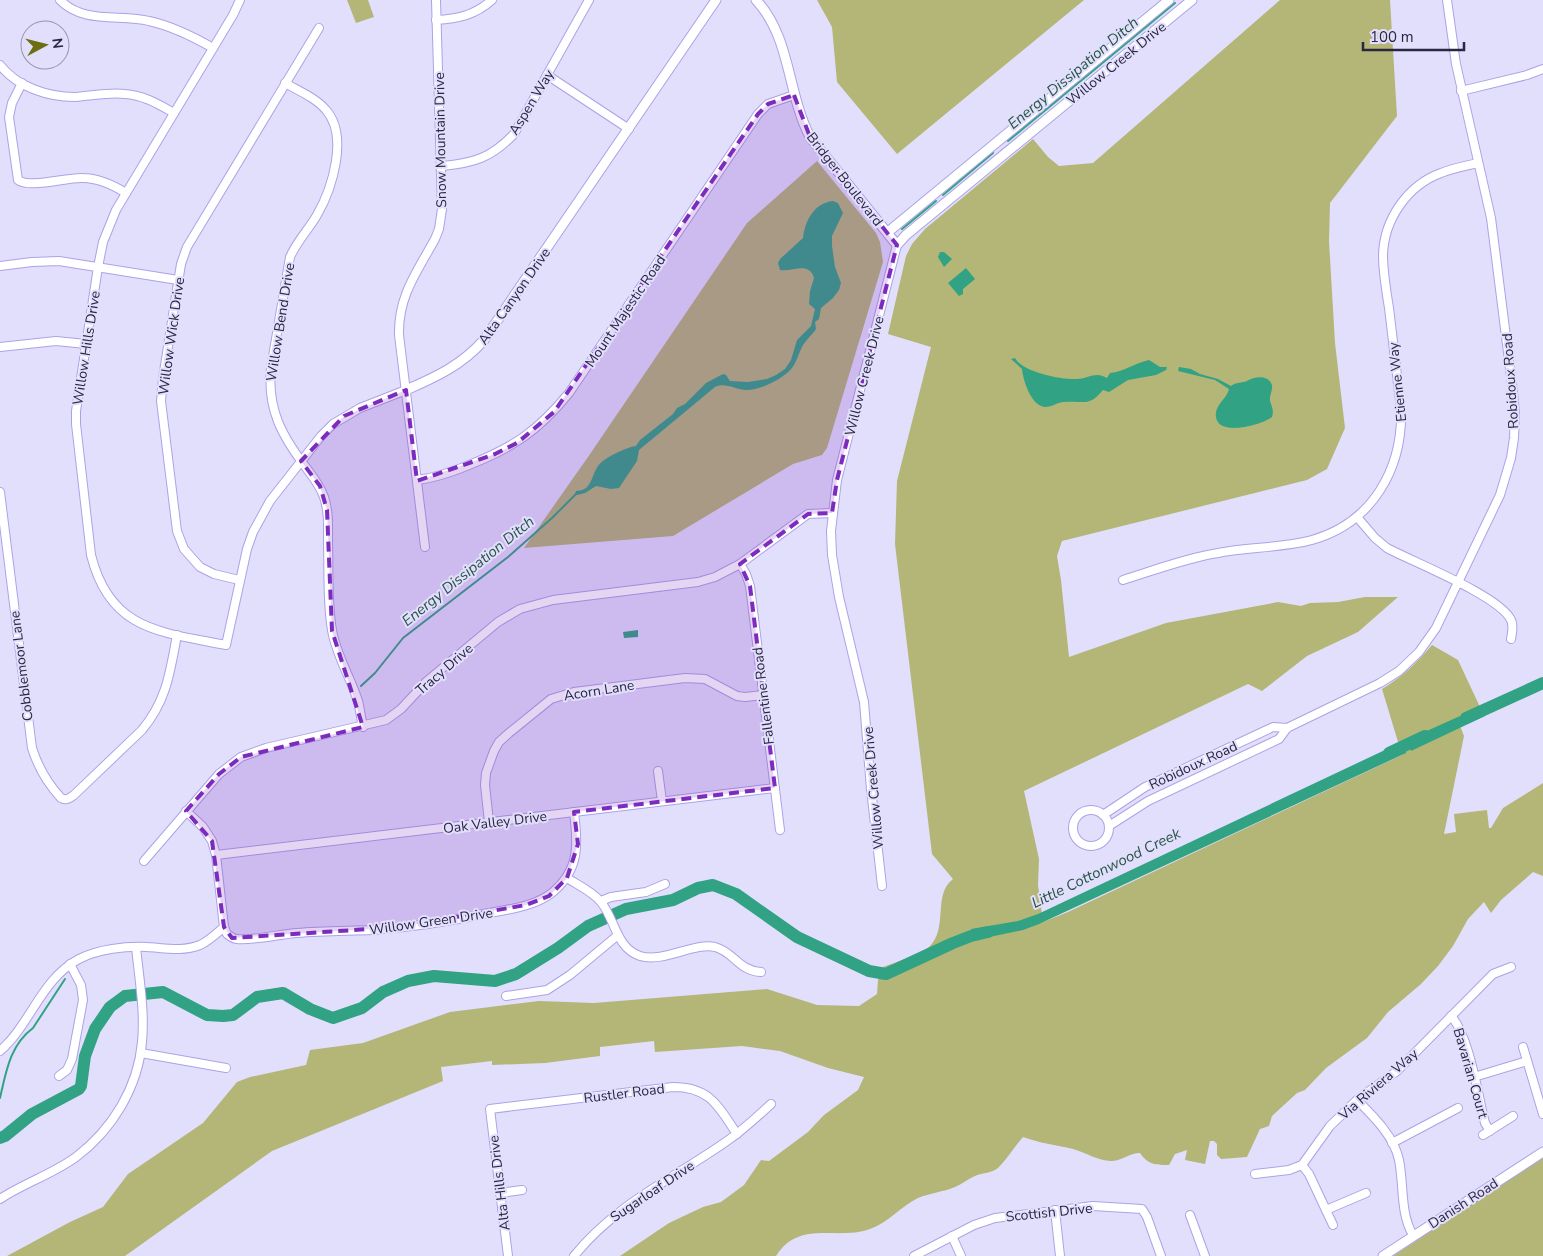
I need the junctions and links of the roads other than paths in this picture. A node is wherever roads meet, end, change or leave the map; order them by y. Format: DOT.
graph roads {
  1 [pos="60,0"];
  2 [pos="240,0"];
  3 [pos="436,0"];
  4 [pos="492,0"];
  5 [pos="590,0"];
  6 [pos="716,0"];
  7 [pos="756,0"];
  8 [pos="1169,0"];
  9 [pos="1192,0"];
  10 [pos="1447,0"];
  11 [pos="436,20"];
  12 [pos="319,28"];
  13 [pos="213,48"];
  14 [pos="0,64"];
  15 [pos="1543,69"];
  16 [pos="547,75"];
  17 [pos="22,83"];
  18 [pos="285,83"];
  19 [pos="1461,91"];
  20 [pos="794,94"];
  21 [pos="174,113"];
  22 [pos="629,128"];
  23 [pos="1478,163"];
  24 [pos="442,166"];
  25 [pos="126,193"];
  26 [pos="888,232"];
  27 [pos="897,245"];
  28 [pos="0,266"];
  29 [pos="98,267"];
  30 [pos="178,280"];
  31 [pos="86,344"];
  32 [pos="0,347"];
  33 [pos="406,390"];
  34 [pos="301,460"];
  35 [pos="417,480"];
  36 [pos="0,492"];
  37 [pos="832,513"];
  38 [pos="1357,517"];
  39 [pos="425,547"];
  40 [pos="740,564"];
  41 [pos="239,580"];
  42 [pos="1123,580"];
  43 [pos="1458,583"];
  44 [pos="177,635"];
  45 [pos="1511,639"];
  46 [pos="226,645"];
  47 [pos="763,695"];
  48 [pos="363,727"];
  49 [pos="1287,728"];
  50 [pos="658,771"];
  51 [pos="775,788"];
  52 [pos="662,801"];
  53 [pos="186,811"];
  54 [pos="574,812"];
  55 [pos="1103,815"];
  56 [pos="489,822"];
  57 [pos="1109,826"];
  58 [pos="780,830"];
  59 [pos="216,855"];
  60 [pos="144,861"];
  61 [pos="567,878"];
  62 [pos="665,884"];
  63 [pos="882,886"];
  64 [pos="602,904"];
  65 [pos="224,927"];
  66 [pos="618,935"];
  67 [pos="136,947"];
  68 [pos="70,964"];
  69 [pos="1511,967"];
  70 [pos="761,972"];
  71 [pos="506,996"];
  72 [pos="1451,1016"];
  73 [pos="1523,1047"];
  74 [pos="0,1051"];
  75 [pos="141,1053"];
  76 [pos="1527,1061"];
  77 [pos="226,1068"];
  78 [pos="59,1076"];
  79 [pos="1474,1077"];
  80 [pos="1357,1100"];
  81 [pos="771,1104"];
  82 [pos="1458,1108"];
  83 [pos="490,1109"];
  84 [pos="1543,1114"];
  85 [pos="1513,1116"];
  86 [pos="737,1134"];
  87 [pos="1392,1143"];
  88 [pos="1543,1152"];
  89 [pos="1302,1165"];
  90 [pos="1255,1174"];
  91 [pos="522,1190"];
  92 [pos="500,1193"];
  93 [pos="1366,1193"];
  94 [pos="0,1199"];
  95 [pos="1055,1210"];
  96 [pos="1326,1210"];
  97 [pos="1190,1215"];
  98 [pos="1333,1225"];
  99 [pos="1413,1235"];
  100 [pos="952,1236"];
  101 [pos="508,1256"];
  102 [pos="574,1256"];
  103 [pos="914,1256"];
  104 [pos="962,1256"];
  105 [pos="1060,1256"];
  106 [pos="1162,1256"];
  107 [pos="1205,1256"];
  108 [pos="1383,1256"];
  1 -- 13 [label="street"];
  2 -- 13 [label="street, Willow Hills Drive"];
  3 -- 11 [label="street, Snow Mountain Drive"];
  4 -- 11 [label="street"];
  5 -- 16 [label="street, Aspen Way"];
  6 -- 22 [label="street, Alta Canyon Drive"];
  7 -- 20 [label="street, Bridger Boulevard"];
  8 -- 26 [label="street, Willow Creek Drive"];
  9 -- 27 [label="street, Willow Creek Drive"];
  10 -- 19 [label="street, Robidoux Road"];
  11 -- 24 [label="street, Snow Mountain Drive"];
  12 -- 18 [label="street, Willow Wick Drive"];
  13 -- 21 [label="street, Willow Hills Drive"];
  14 -- 17 [label="street"];
  15 -- 19 [label="street"];
  16 -- 22 [label="street"];
  16 -- 24 [label="street, Aspen Way"];
  17 -- 21 [label="street"];
  17 -- 25 [label="street"];
  18 -- 30 [label="street, Willow Wick Drive"];
  18 -- 34 [label="street, Willow Bend Drive"];
  19 -- 23 [label="street, Robidoux Road"];
  20 -- 26 [label="street, Bridger Boulevard"];
  20 -- 35 [label="street, Mount Majestic Road"];
  21 -- 25 [label="street, Willow Hills Drive"];
  22 -- 33 [label="street, Alta Canyon Drive"];
  23 -- 38 [label="street, Etienne Way"];
  23 -- 43 [label="street, Robidoux Road"];
  24 -- 33 [label="street, Snow Mountain Drive"];
  25 -- 29 [label="street, Willow Hills Drive"];
  26 -- 27 [label="street, Bridger Boulevard"];
  27 -- 37 [label="street, Willow Creek Drive"];
  28 -- 29 [label="street"];
  29 -- 30 [label="street"];
  29 -- 31 [label="street, Willow Hills Drive"];
  30 -- 41 [label="street, Willow Wick Drive"];
  31 -- 32 [label="street"];
  31 -- 44 [label="street, Willow Hills Drive"];
  33 -- 34 [label="street, Alta Canyon Drive"];
  33 -- 35 [label="street, Snow Mountain Drive"];
  34 -- 41 [label="street, Alta Canyon Drive"];
  34 -- 48 [label="street, Willow Bend Drive"];
  35 -- 39 [label="street, Snow Mountain Drive"];
  36 -- 44 [label="street, Cobblemoor Lane"];
  37 -- 40 [label="street, Tracy Drive"];
  37 -- 63 [label="street, Willow Creek Drive"];
  38 -- 42 [label="street, Etienne Way"];
  38 -- 43 [label="street"];
  40 -- 47 [label="street, Fallentine Road"];
  40 -- 48 [label="street, Tracy Drive"];
  41 -- 46 [label="street, Alta Canyon Drive"];
  43 -- 45 [label="street"];
  43 -- 49 [label="street, Robidoux Road"];
  44 -- 46 [label="street, Willow Hills Drive"];
  47 -- 51 [label="street, Fallentine Road"];
  47 -- 56 [label="street, Acorn Lane"];
  48 -- 53 [label="street, Tracy Drive"];
  49 -- 55 [label="street, Robidoux Road"];
  49 -- 57 [label="street, Robidoux Road"];
  50 -- 52 [label="street"];
  51 -- 52 [label="street, Oak Valley Drive"];
  51 -- 58 [label="street, Fallentine Road"];
  52 -- 54 [label="street, Oak Valley Drive"];
  53 -- 59 [label="street"];
  53 -- 60 [label="street, Tracy Drive"];
  54 -- 56 [label="street, Oak Valley Drive"];
  54 -- 61 [label="street, Willow Green Drive"];
  55 -- 57 [label="street"];
  55 -- 57 [label="street, Robidoux Road"];
  56 -- 59 [label="street, Oak Valley Drive"];
  59 -- 65 [label="street"];
  61 -- 64 [label="street"];
  61 -- 65 [label="street, Willow Green Drive"];
  62 -- 64 [label="street"];
  64 -- 66 [label="street"];
  65 -- 67 [label="street"];
  66 -- 70 [label="street"];
  66 -- 71 [label="street"];
  67 -- 68 [label="street"];
  67 -- 75 [label="street"];
  68 -- 74 [label="street"];
  68 -- 78 [label="street"];
  69 -- 72 [label="street, Via Riviera Way"];
  72 -- 79 [label="street, Bavarian Court"];
  72 -- 80 [label="street, Via Riviera Way"];
  73 -- 76 [label="street"];
  75 -- 77 [label="street"];
  75 -- 94 [label="street"];
  76 -- 79 [label="street"];
  76 -- 84 [label="street"];
  79 -- 85 [label="street, Bavarian Court"];
  80 -- 87 [label="street"];
  80 -- 89 [label="street, Via Riviera Way"];
  81 -- 86 [label="street, Sugarloaf Drive"];
  82 -- 87 [label="street"];
  83 -- 86 [label="street, Rustler Road"];
  83 -- 92 [label="street, Alta Hills Drive"];
  86 -- 102 [label="street, Sugarloaf Drive"];
  87 -- 99 [label="street"];
  88 -- 99 [label="street, Danish Road"];
  89 -- 90 [label="street"];
  89 -- 96 [label="street"];
  91 -- 92 [label="street"];
  92 -- 101 [label="street, Alta Hills Drive"];
  93 -- 96 [label="street"];
  95 -- 100 [label="street, Scottish Drive"];
  95 -- 105 [label="street"];
  95 -- 106 [label="street, Scottish Drive"];
  96 -- 98 [label="street"];
  97 -- 107 [label="street"];
  99 -- 108 [label="street, Danish Road"];
  100 -- 103 [label="street, Scottish Drive"];
  100 -- 104 [label="street"];
}
